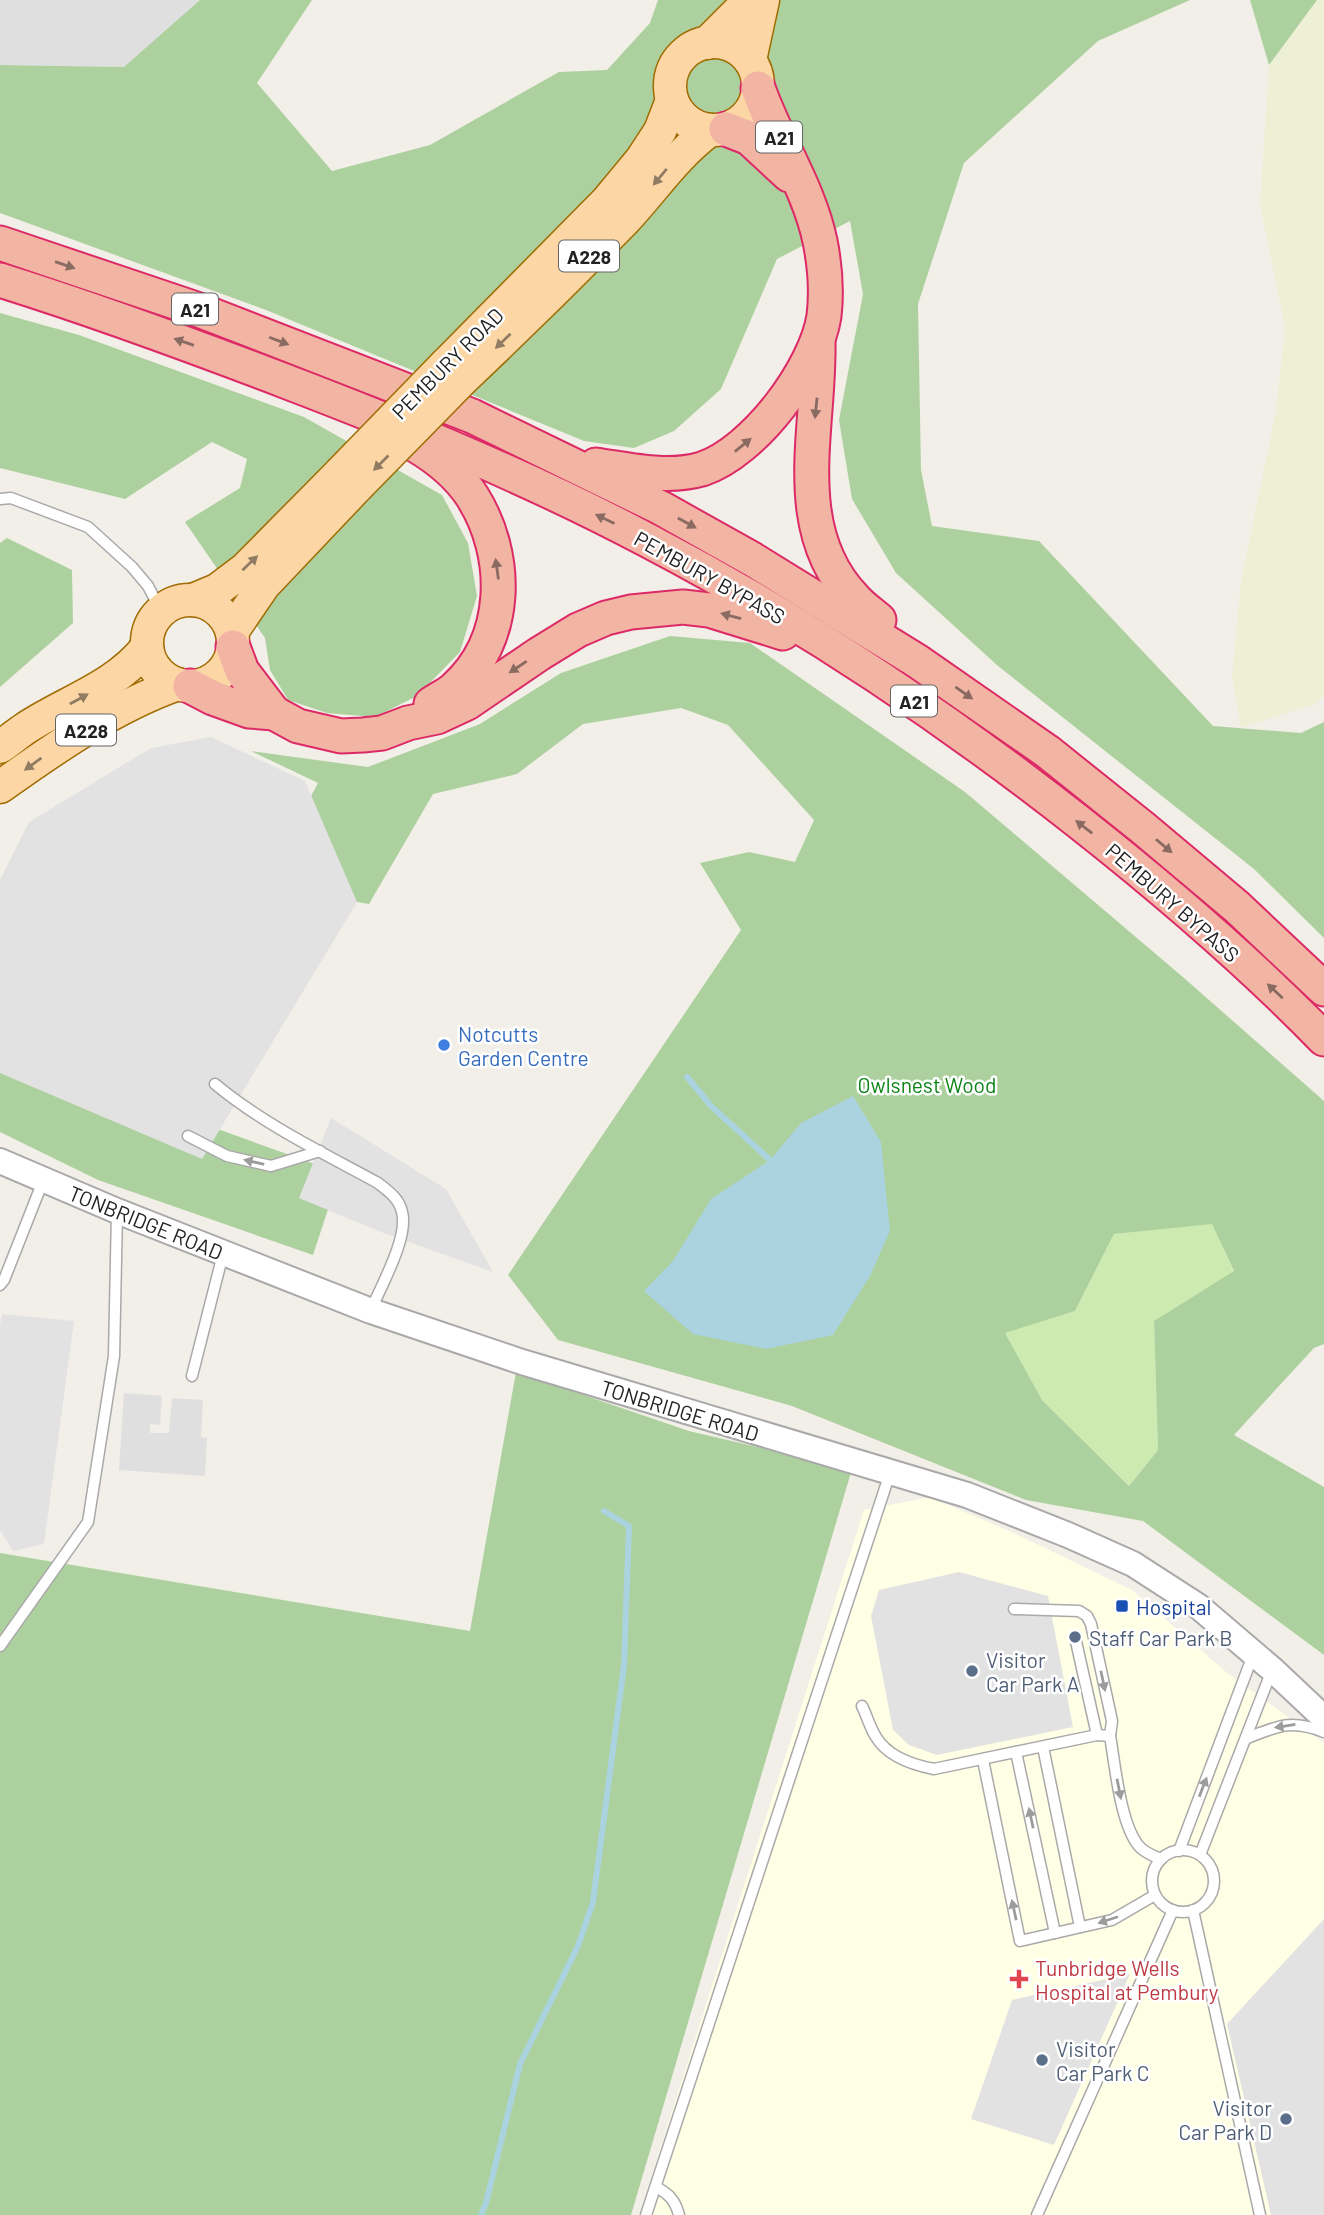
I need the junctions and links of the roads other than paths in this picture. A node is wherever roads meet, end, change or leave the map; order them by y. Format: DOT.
graph roads {
  1 [pos="750,0"];
  2 [pos="763,0"];
  3 [pos="707,43"];
  4 [pos="754,74"];
  5 [pos="672,100"];
  6 [pos="718,129"];
  7 [pos="801,186"];
  8 [pos="0,243"];
  9 [pos="0,280"];
  10 [pos="818,340"];
  11 [pos="454,372"];
  12 [pos="362,410"];
  13 [pos="561,459"];
  14 [pos="349,480"];
  15 [pos="0,499"];
  16 [pos="193,600"];
  17 [pos="161,611"];
  18 [pos="232,640"];
  19 [pos="147,647"];
  20 [pos="842,653"];
  21 [pos="917,661"];
  22 [pos="184,685"];
  23 [pos="274,713"];
  24 [pos="408,723"];
  25 [pos="0,747"];
  26 [pos="0,787"];
  27 [pos="1324,989"];
  28 [pos="1324,1039"];
  29 [pos="215,1084"];
  30 [pos="188,1136"];
  31 [pos="320,1151"];
  32 [pos="0,1161"];
  33 [pos="43,1180"];
  34 [pos="117,1212"];
  35 [pos="223,1254"];
  36 [pos="0,1285"];
  37 [pos="371,1311"];
  38 [pos="191,1376"];
  39 [pos="891,1472"];
  40 [pos="1014,1609"];
  41 [pos="1075,1637"];
  42 [pos="0,1646"];
  43 [pos="1254,1653"];
  44 [pos="1273,1670"];
  45 [pos="862,1706"];
  46 [pos="1324,1718"];
  47 [pos="1324,1732"];
  48 [pos="1097,1735"];
  49 [pos="1110,1735"];
  50 [pos="1247,1738"];
  51 [pos="1043,1747"];
  52 [pos="1016,1752"];
  53 [pos="983,1760"];
  54 [pos="1179,1851"];
  55 [pos="1200,1855"];
  56 [pos="1161,1859"];
  57 [pos="1155,1895"];
  58 [pos="1173,1910"];
  59 [pos="1193,1910"];
  60 [pos="1080,1927"];
  61 [pos="1055,1933"];
  62 [pos="656,2187"];
  63 [pos="646,2215"];
  64 [pos="679,2215"];
  65 [pos="1037,2215"];
  66 [pos="1260,2215"];
  1 -- 3 [label="main road"];
  2 -- 4 [label="main road"];
  3 -- 4 [label="main road"];
  3 -- 5 [label="main road"];
  4 -- 6 [label="main road"];
  4 -- 7 [label="highway, A21"];
  5 -- 6 [label="main road"];
  5 -- 11 [label="main road, PEMBURY ROAD / A228"];
  6 -- 7 [label="highway, A21"];
  6 -- 11 [label="main road, PEMBURY ROAD / A228, one-way"];
  7 -- 10 [label="highway, A21"];
  8 -- 13 [label="highway, PEMBURY BYPASS / A21, one-way"];
  12 -- 9 [label="highway, PEMBURY BYPASS / A21, one-way"];
  13 -- 10 [label="highway, A21, one-way"];
  10 -- 21 [label="highway, A21, one-way"];
  11 -- 14 [label="main road, PEMBURY ROAD / A228, bridge"];
  20 -- 12 [label="highway, PEMBURY BYPASS / A21, one-way"];
  24 -- 12 [label="highway, A21, one-way"];
  13 -- 21 [label="highway, PEMBURY BYPASS / A21, one-way"];
  16 -- 14 [label="main road, PEMBURY ROAD / A228, one-way"];
  14 -- 18 [label="main road, PEMBURY ROAD / A228"];
  15 -- 17 [label="lane"];
  16 -- 17 [label="main road"];
  16 -- 18 [label="main road"];
  17 -- 19 [label="main road"];
  18 -- 22 [label="main road"];
  18 -- 23 [label="highway, A21"];
  19 -- 22 [label="main road"];
  25 -- 19 [label="main road, A228, one-way"];
  20 -- 24 [label="highway, A21, one-way"];
  28 -- 20 [label="highway, PEMBURY BYPASS / A21, one-way"];
  21 -- 27 [label="highway, PEMBURY BYPASS / A21, one-way"];
  22 -- 23 [label="highway, A21"];
  22 -- 26 [label="main road, A228, one-way"];
  23 -- 24 [label="highway, A21"];
  29 -- 31 [label="lane"];
  31 -- 30 [label="lane, one-way"];
  31 -- 37 [label="lane"];
  32 -- 33 [label="street, TONBRIDGE ROAD"];
  33 -- 34 [label="street, TONBRIDGE ROAD"];
  33 -- 36 [label="lane"];
  34 -- 35 [label="street, TONBRIDGE ROAD"];
  34 -- 42 [label="lane"];
  35 -- 37 [label="street, TONBRIDGE ROAD"];
  35 -- 38 [label="lane"];
  37 -- 39 [label="street, TONBRIDGE ROAD"];
  39 -- 43 [label="street, TONBRIDGE ROAD"];
  39 -- 62 [label="lane"];
  40 -- 49 [label="lane, one-way"];
  41 -- 48 [label="lane"];
  43 -- 44 [label="street, TONBRIDGE ROAD"];
  54 -- 43 [label="lane, one-way"];
  44 -- 46 [label="street, TONBRIDGE ROAD"];
  44 -- 50 [label="lane"];
  45 -- 53 [label="lane"];
  47 -- 50 [label="lane, one-way"];
  48 -- 49 [label="lane"];
  48 -- 51 [label="lane"];
  49 -- 56 [label="lane, one-way"];
  50 -- 55 [label="lane"];
  51 -- 52 [label="lane"];
  51 -- 60 [label="lane"];
  52 -- 53 [label="lane"];
  61 -- 52 [label="lane, one-way"];
  61 -- 53 [label="lane, one-way"];
  54 -- 55 [label="lane"];
  54 -- 56 [label="lane"];
  55 -- 59 [label="lane"];
  56 -- 57 [label="lane"];
  57 -- 58 [label="lane"];
  57 -- 60 [label="lane, one-way"];
  58 -- 59 [label="lane"];
  58 -- 65 [label="lane"];
  59 -- 66 [label="lane"];
  60 -- 61 [label="lane"];
  62 -- 63 [label="lane"];
  62 -- 64 [label="lane"];
}
